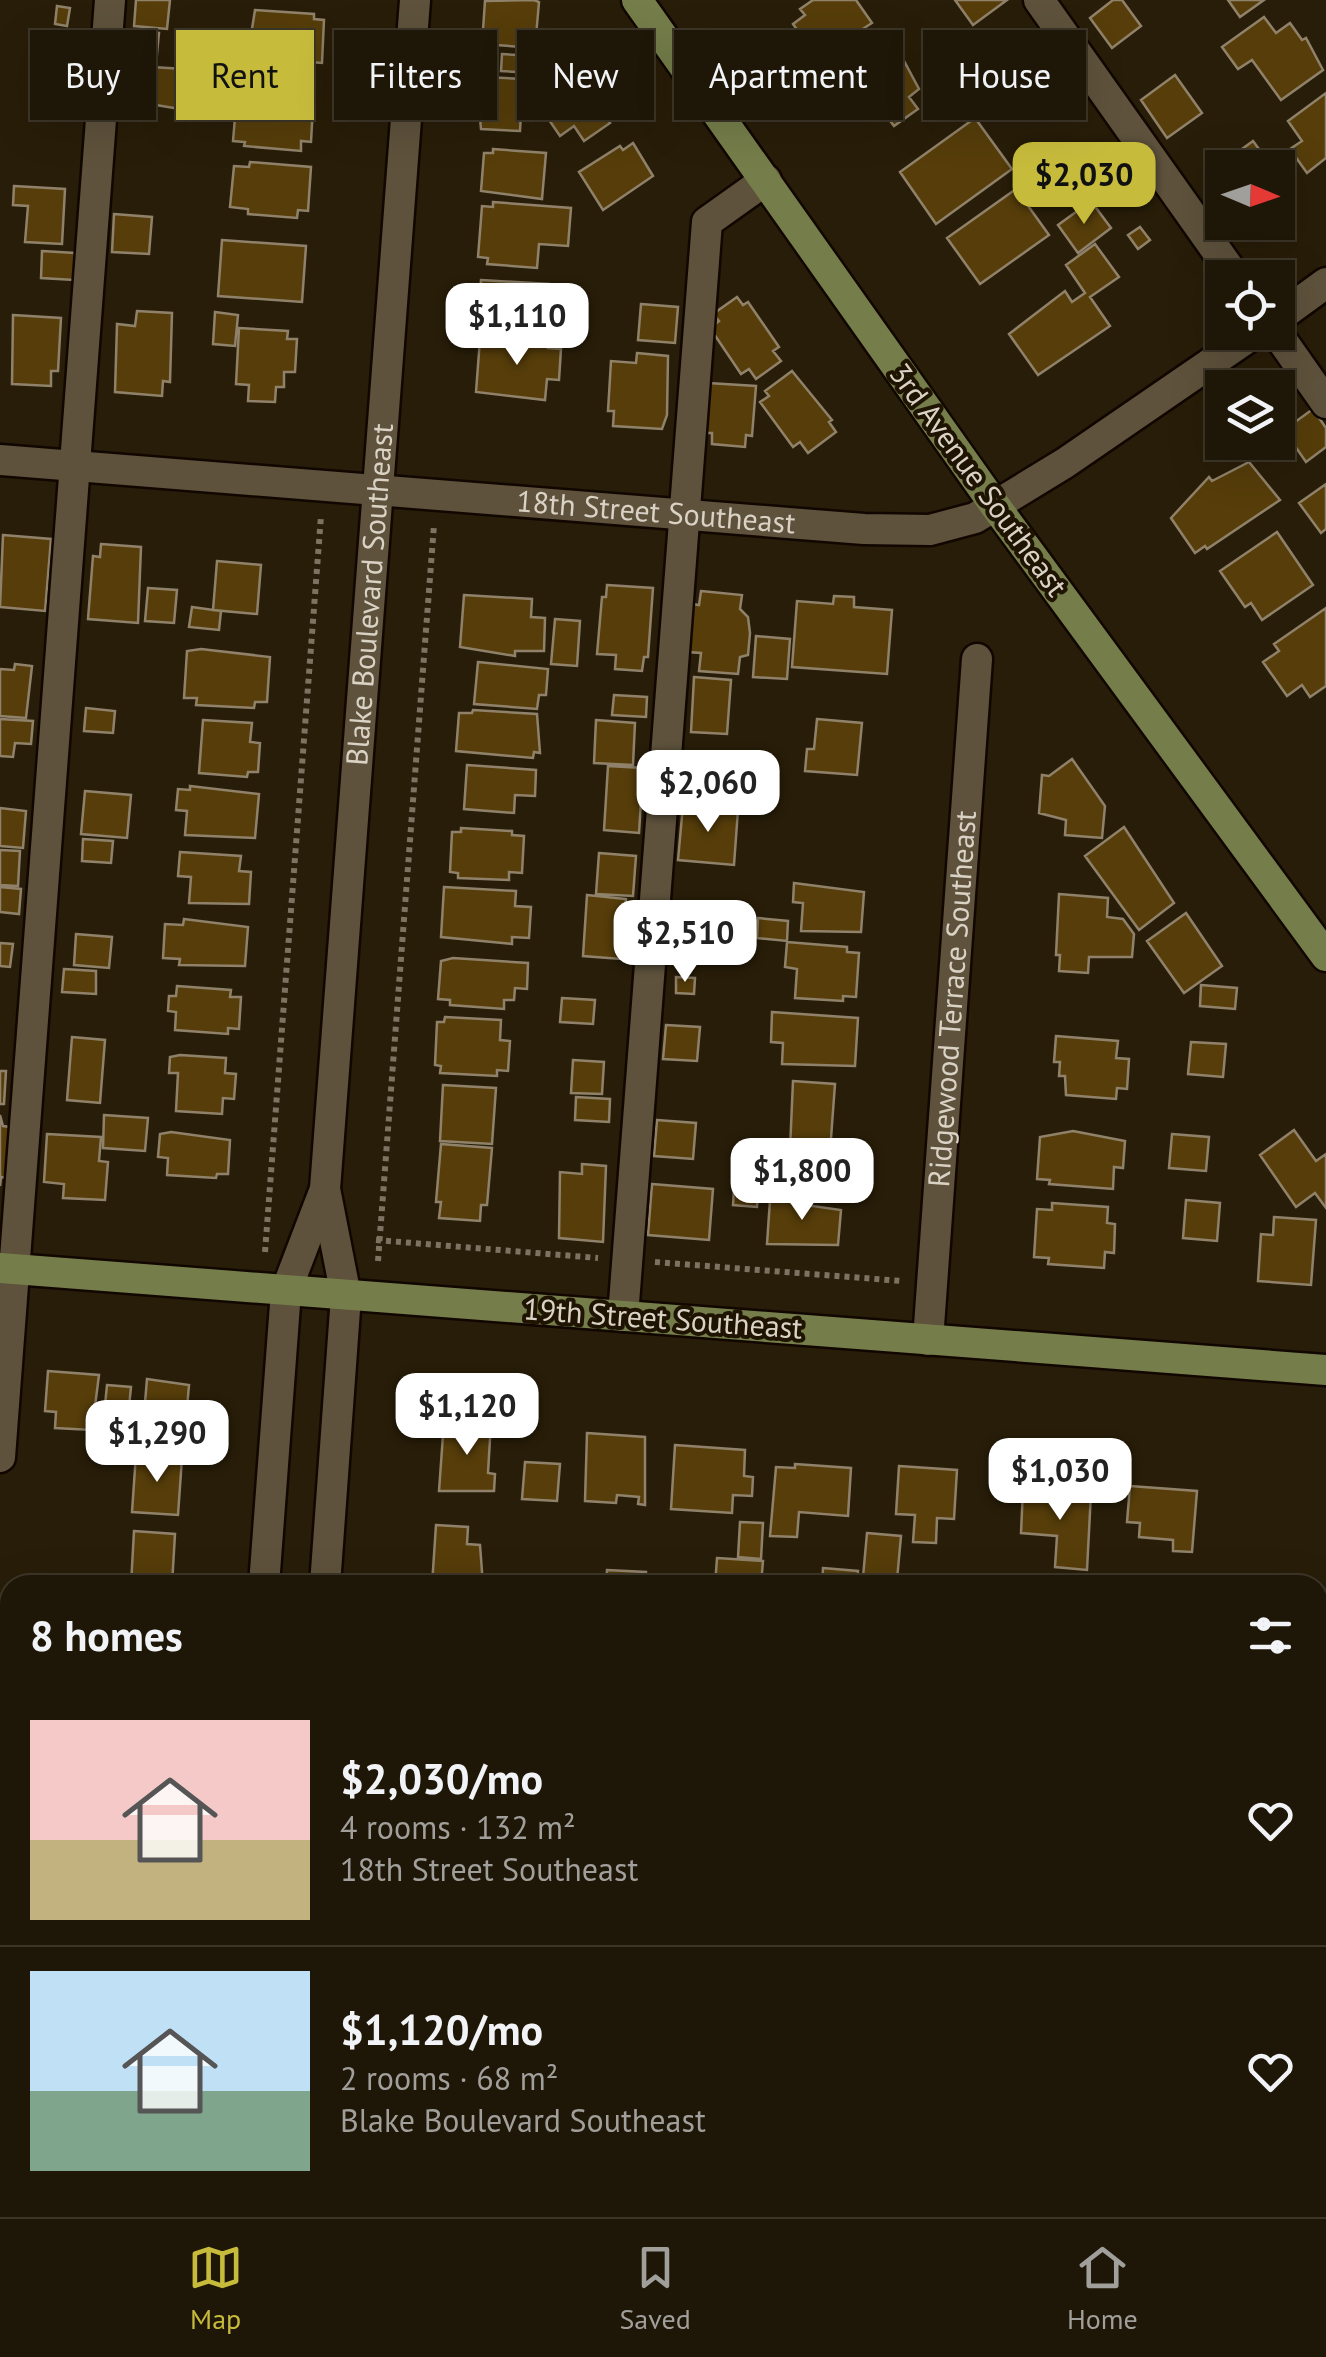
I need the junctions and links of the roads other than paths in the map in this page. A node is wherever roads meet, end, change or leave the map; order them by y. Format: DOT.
graph roads {
  1 [pos="110,0"];
  2 [pos="415,0"];
  3 [pos="637,0"];
  4 [pos="1039,0"];
  5 [pos="766,180"];
  6 [pos="1223,260"];
  7 [pos="1326,283"];
  8 [pos="1295,306"];
  9 [pos="1229,350"];
  10 [pos="1289,350"];
  11 [pos="1326,402"];
  12 [pos="0,460"];
  13 [pos="74,466"];
  14 [pos="377,492"];
  15 [pos="996,507"];
  16 [pos="682,515"];
  17 [pos="977,660"];
  18 [pos="1326,956"];
  19 [pos="325,1189"];
  20 [pos="7,1269"];
  21 [pos="286,1291"];
  22 [pos="346,1296"];
  23 [pos="623,1316"];
  24 [pos="928,1340"];
  25 [pos="1326,1370"];
  26 [pos="0,1457"];
  27 [pos="265,1575"];
  28 [pos="326,1575"];
  1 -- 13 [label="street"];
  2 -- 14 [label="street, Blake Boulevard Southeast"];
  3 -- 5 [label="main road, 3rd Avenue Southeast"];
  4 -- 6 [label="street"];
  5 -- 15 [label="main road, 3rd Avenue Southeast"];
  5 -- 16 [label="street"];
  7 -- 8 [label="street"];
  9 -- 15 [label="street, 18th Street Southeast"];
  10 -- 11 [label="street"];
  12 -- 13 [label="street, 18th Street Southeast"];
  13 -- 14 [label="street, 18th Street Southeast"];
  13 -- 20 [label="street"];
  14 -- 16 [label="street, 18th Street Southeast"];
  14 -- 19 [label="street, Blake Boulevard Southeast"];
  15 -- 16 [label="street, 18th Street Southeast"];
  15 -- 18 [label="main road, 3rd Avenue Southeast"];
  16 -- 23 [label="street"];
  17 -- 24 [label="street, Ridgewood Terrace Southeast"];
  19 -- 21 [label="street, Blake Boulevard Southeast"];
  19 -- 22 [label="street, Blake Boulevard Southeast"];
  20 -- 21 [label="main road, 19th Street Southeast"];
  20 -- 26 [label="street"];
  21 -- 22 [label="main road, 19th Street Southeast"];
  21 -- 27 [label="street, Blake Boulevard Southeast"];
  22 -- 23 [label="main road, 19th Street Southeast"];
  22 -- 28 [label="street, Blake Boulevard Southeast"];
  23 -- 24 [label="main road, 19th Street Southeast"];
  24 -- 25 [label="main road, 19th Street Southeast"];
}
